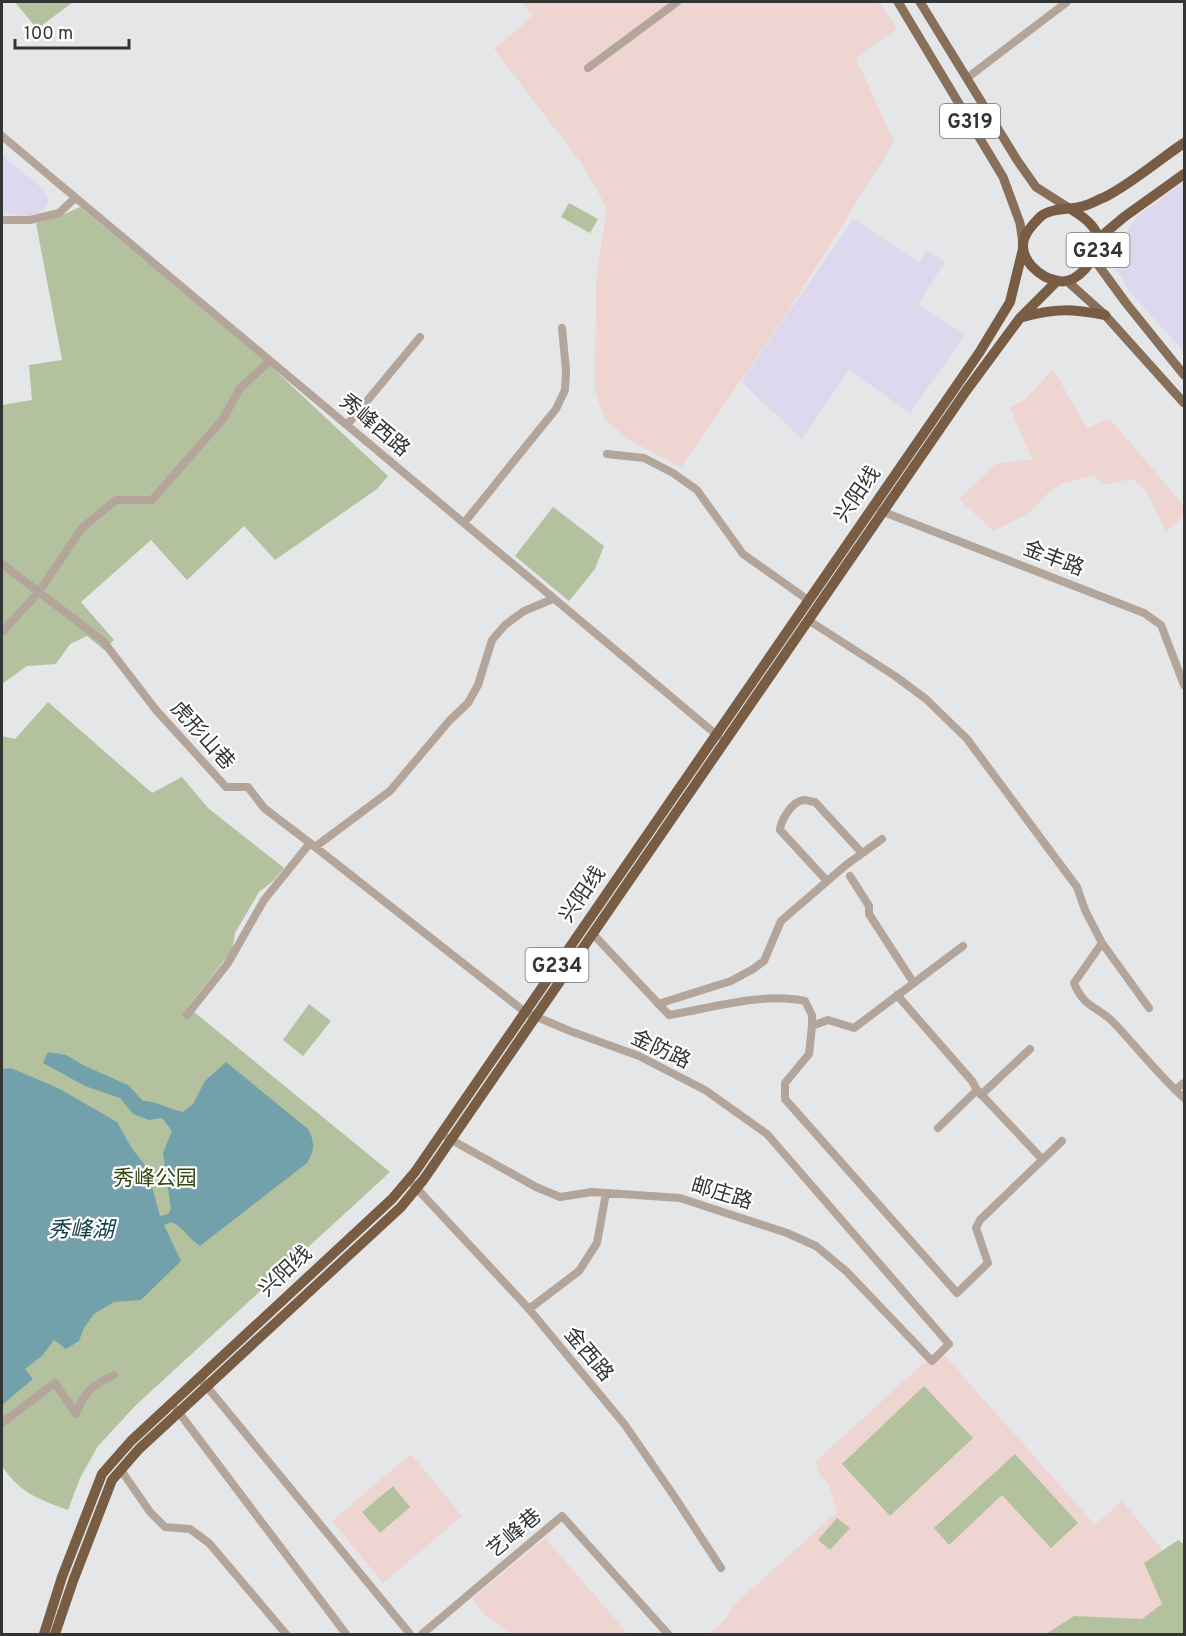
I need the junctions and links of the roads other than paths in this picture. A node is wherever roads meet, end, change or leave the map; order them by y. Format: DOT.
graph roads {
  1 [pos="677,2"];
  2 [pos="898,2"];
  3 [pos="920,2"];
  4 [pos="1067,2"];
  5 [pos="588,68"];
  6 [pos="967,78"];
  7 [pos="2,136"];
  8 [pos="1004,139"];
  9 [pos="1185,142"];
  10 [pos="987,150"];
  11 [pos="1185,174"];
  12 [pos="75,198"];
  13 [pos="1069,208"];
  14 [pos="2,220"];
  15 [pos="1098,239"];
  16 [pos="1023,249"];
  17 [pos="1095,257"];
  18 [pos="1062,281"];
  19 [pos="1105,315"];
  20 [pos="1020,318"];
  21 [pos="562,328"];
  22 [pos="420,337"];
  23 [pos="270,361"];
  24 [pos="1185,375"];
  25 [pos="1185,403"];
  26 [pos="346,425"];
  27 [pos="607,454"];
  28 [pos="871,507"];
  29 [pos="883,512"];
  30 [pos="464,523"];
  31 [pos="2,564"];
  32 [pos="38,593"];
  33 [pos="553,599"];
  34 [pos="808,600"];
  35 [pos="808,620"];
  36 [pos="2,632"];
  37 [pos="1185,685"];
  38 [pos="715,734"];
  39 [pos="725,741"];
  40 [pos="882,839"];
  41 [pos="313,845"];
  42 [pos="862,854"];
  43 [pos="850,876"];
  44 [pos="827,881"];
  45 [pos="593,934"];
  46 [pos="1102,943"];
  47 [pos="963,946"];
  48 [pos="914,982"];
  49 [pos="897,995"];
  50 [pos="658,1004"];
  51 [pos="1149,1008"];
  52 [pos="525,1012"];
  53 [pos="187,1015"];
  54 [pos="536,1017"];
  55 [pos="812,1026"];
  56 [pos="1030,1049"];
  57 [pos="1185,1083"];
  58 [pos="1175,1090"];
  59 [pos="979,1093"];
  60 [pos="1185,1098"];
  61 [pos="938,1128"];
  62 [pos="441,1134"];
  63 [pos="451,1140"];
  64 [pos="1062,1141"];
  65 [pos="1042,1159"];
  66 [pos="408,1179"];
  67 [pos="417,1188"];
  68 [pos="606,1193"];
  69 [pos="529,1309"];
  70 [pos="949,1344"];
  71 [pos="114,1375"];
  72 [pos="199,1377"];
  73 [pos="207,1387"];
  74 [pos="172,1403"];
  75 [pos="179,1412"];
  76 [pos="2,1423"];
  77 [pos="121,1470"];
  78 [pos="721,1568"];
  79 [pos="44,1635"];
  80 [pos="56,1635"];
  81 [pos="286,1635"];
  82 [pos="346,1635"];
  83 [pos="410,1635"];
  84 [pos="422,1635"];
  85 [pos="668,1635"];
  1 -- 5 [label="street"];
  2 -- 10 [label="main road, G319"];
  3 -- 6 [label="main road, G319"];
  4 -- 6 [label="street"];
  6 -- 8 [label="main road, G319"];
  7 -- 12 [label="street, 秀峰西路"];
  8 -- 10 [label="main road"];
  8 -- 13 [label="main road, G319"];
  9 -- 13 [label="highway, G234"];
  10 -- 16 [label="main road, G319"];
  11 -- 15 [label="highway, G234"];
  12 -- 14 [label="street"];
  12 -- 23 [label="street, 秀峰西路"];
  13 -- 15 [label="highway, G234"];
  13 -- 16 [label="highway, G234"];
  15 -- 17 [label="highway, G234"];
  16 -- 18 [label="highway"];
  16 -- 28 [label="highway, 兴阳线 / G234"];
  17 -- 18 [label="highway, G234"];
  17 -- 24 [label="main road"];
  18 -- 19 [label="main road"];
  18 -- 20 [label="highway, 兴阳线 / G234"];
  19 -- 20 [label="highway"];
  19 -- 25 [label="main road"];
  20 -- 29 [label="highway, 兴阳线 / G234"];
  21 -- 30 [label="street"];
  22 -- 26 [label="street"];
  23 -- 26 [label="street, 秀峰西路"];
  23 -- 32 [label="street"];
  26 -- 30 [label="street, 秀峰西路"];
  27 -- 34 [label="street"];
  28 -- 29 [label="street, 金丰路"];
  28 -- 34 [label="highway, 兴阳线 / G234"];
  29 -- 35 [label="highway, 兴阳线 / G234"];
  29 -- 37 [label="street, 金丰路"];
  30 -- 33 [label="street, 秀峰西路"];
  31 -- 32 [label="street, 虎形山巷"];
  32 -- 36 [label="street"];
  32 -- 41 [label="street, 虎形山巷"];
  33 -- 38 [label="street, 秀峰西路"];
  33 -- 41 [label="street"];
  34 -- 38 [label="highway, 兴阳线 / G234"];
  35 -- 39 [label="highway, 兴阳线 / G234"];
  35 -- 46 [label="street"];
  38 -- 39 [label="street, 秀峰西路"];
  38 -- 52 [label="highway, 兴阳线 / G234"];
  39 -- 45 [label="highway, 兴阳线 / G234"];
  40 -- 42 [label="street"];
  41 -- 52 [label="street, 金防路"];
  41 -- 53 [label="street"];
  42 -- 44 [label="street"];
  42 -- 44 [label="street"];
  43 -- 48 [label="street"];
  44 -- 50 [label="street"];
  45 -- 50 [label="street"];
  45 -- 54 [label="highway, 兴阳线 / G234"];
  46 -- 51 [label="street"];
  46 -- 58 [label="street"];
  47 -- 48 [label="street"];
  48 -- 49 [label="street"];
  49 -- 55 [label="street"];
  49 -- 59 [label="street"];
  50 -- 55 [label="street"];
  52 -- 54 [label="street, 金防路"];
  52 -- 62 [label="highway, 兴阳线 / G234"];
  54 -- 63 [label="highway, 兴阳线 / G234"];
  54 -- 70 [label="street, 金防路"];
  55 -- 65 [label="street"];
  56 -- 59 [label="street"];
  57 -- 58 [label="street"];
  58 -- 60 [label="street"];
  59 -- 61 [label="street"];
  59 -- 65 [label="street"];
  62 -- 63 [label="street, 邮庄路"];
  62 -- 66 [label="highway, 兴阳线 / G234"];
  63 -- 67 [label="highway, 兴阳线 / G234"];
  63 -- 68 [label="street, 邮庄路"];
  64 -- 65 [label="street"];
  66 -- 67 [label="street, 金西路"];
  66 -- 72 [label="highway, 兴阳线 / G234"];
  67 -- 69 [label="street, 金西路"];
  67 -- 73 [label="highway, 兴阳线 / G234"];
  68 -- 69 [label="street"];
  68 -- 70 [label="street, 邮庄路"];
  69 -- 78 [label="street, 金西路"];
  71 -- 76 [label="street"];
  72 -- 73 [label="street"];
  72 -- 74 [label="highway, 兴阳线 / G234"];
  73 -- 75 [label="highway, 兴阳线 / G234"];
  73 -- 83 [label="street"];
  74 -- 75 [label="street"];
  74 -- 79 [label="highway, 兴阳线 / G234"];
  75 -- 77 [label="highway, 兴阳线 / G234"];
  75 -- 82 [label="street"];
  77 -- 80 [label="highway, 兴阳线 / G234"];
  77 -- 81 [label="street"];
  84 -- 85 [label="street, 艺峰巷"];
}
